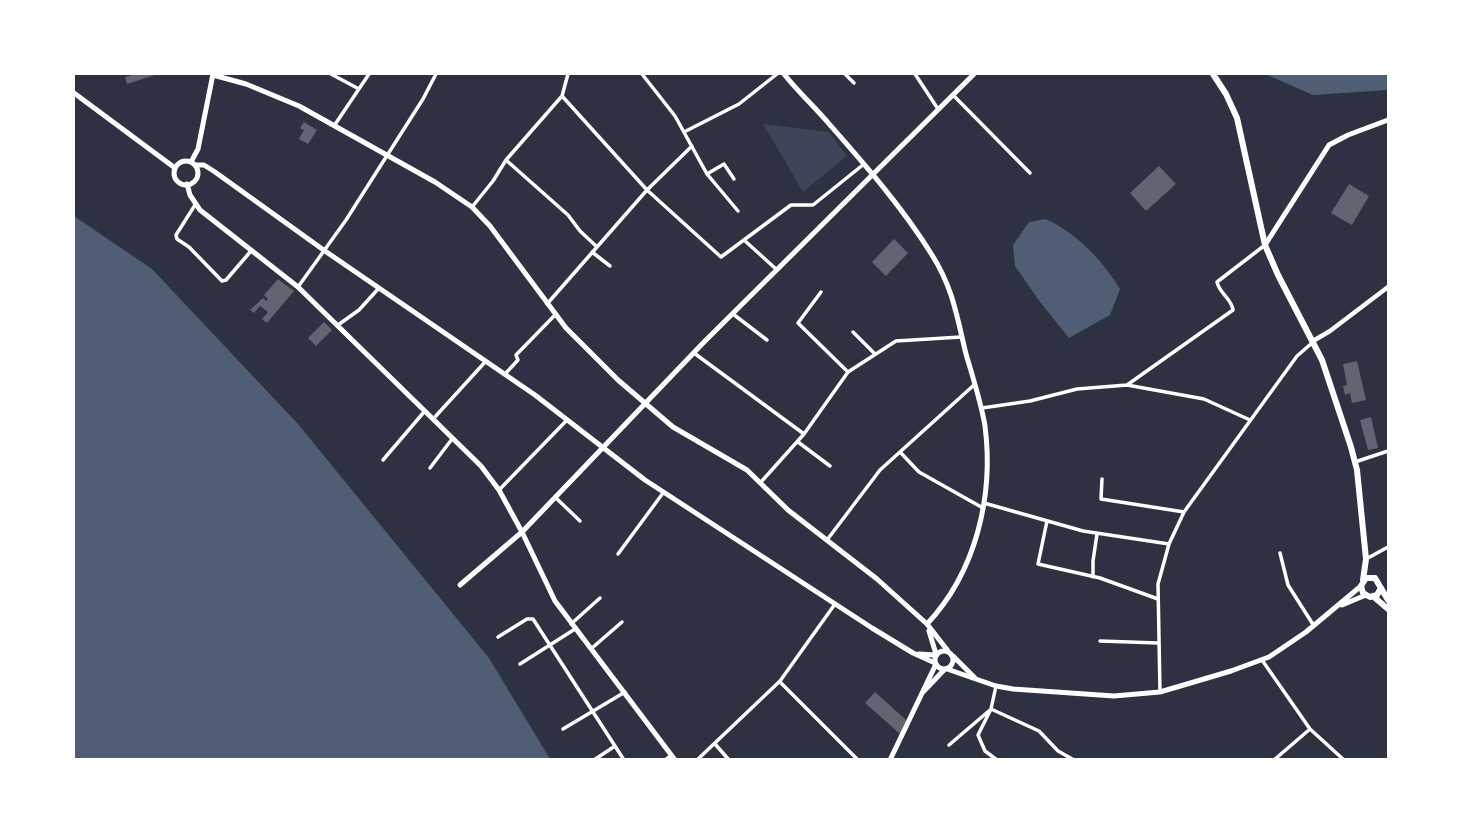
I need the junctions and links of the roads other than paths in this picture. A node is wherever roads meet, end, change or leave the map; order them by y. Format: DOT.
graph roads {
  1 [pos="213,74"];
  2 [pos="331,74"];
  3 [pos="369,74"];
  4 [pos="436,74"];
  5 [pos="568,74"];
  6 [pos="642,74"];
  7 [pos="777,74"];
  8 [pos="784,74"];
  9 [pos="845,74"];
  10 [pos="915,74"];
  11 [pos="974,74"];
  12 [pos="1213,74"];
  13 [pos="855,83"];
  14 [pos="359,89"];
  15 [pos="74,93"];
  16 [pos="953,95"];
  17 [pos="562,96"];
  18 [pos="938,109"];
  19 [pos="1388,120"];
  20 [pos="334,126"];
  21 [pos="684,132"];
  22 [pos="692,146"];
  23 [pos="386,156"];
  24 [pos="506,160"];
  25 [pos="193,164"];
  26 [pos="864,164"];
  27 [pos="175,168"];
  28 [pos="1030,173"];
  29 [pos="707,174"];
  30 [pos="873,175"];
  31 [pos="734,178"];
  32 [pos="187,184"];
  33 [pos="647,190"];
  34 [pos="195,205"];
  35 [pos="472,207"];
  36 [pos="738,211"];
  37 [pos="744,240"];
  38 [pos="1265,245"];
  39 [pos="596,246"];
  40 [pos="252,249"];
  41 [pos="325,251"];
  42 [pos="592,252"];
  43 [pos="610,266"];
  44 [pos="778,271"];
  45 [pos="298,287"];
  46 [pos="1388,287"];
  47 [pos="379,288"];
  48 [pos="821,292"];
  49 [pos="547,304"];
  50 [pos="733,314"];
  51 [pos="555,315"];
  52 [pos="338,326"];
  53 [pos="853,332"];
  54 [pos="962,337"];
  55 [pos="767,340"];
  56 [pos="1313,341"];
  57 [pos="694,353"];
  58 [pos="874,353"];
  59 [pos="486,361"];
  60 [pos="848,372"];
  61 [pos="505,374"];
  62 [pos="974,385"];
  63 [pos="1126,385"];
  64 [pos="646,404"];
  65 [pos="982,408"];
  66 [pos="426,410"];
  67 [pos="434,418"];
  68 [pos="567,420"];
  69 [pos="1250,420"];
  70 [pos="804,434"];
  71 [pos="453,437"];
  72 [pos="798,442"];
  73 [pos="603,449"];
  74 [pos="1388,451"];
  75 [pos="900,452"];
  76 [pos="383,460"];
  77 [pos="1355,462"];
  78 [pos="830,466"];
  79 [pos="430,468"];
  80 [pos="1102,479"];
  81 [pos="761,482"];
  82 [pos="499,491"];
  83 [pos="663,493"];
  84 [pos="556,498"];
  85 [pos="984,505"];
  86 [pos="1184,512"];
  87 [pos="580,521"];
  88 [pos="1047,521"];
  89 [pos="522,532"];
  90 [pos="1097,533"];
  91 [pos="827,540"];
  92 [pos="1169,544"];
  93 [pos="1388,547"];
  94 [pos="1280,553"];
  95 [pos="618,554"];
  96 [pos="1366,559"];
  97 [pos="1093,577"];
  98 [pos="1375,578"];
  99 [pos="1362,583"];
  100 [pos="460,585"];
  101 [pos="1381,588"];
  102 [pos="1370,596"];
  103 [pos="600,598"];
  104 [pos="1158,599"];
  105 [pos="1388,600"];
  106 [pos="835,604"];
  107 [pos="1339,607"];
  108 [pos="1388,609"];
  109 [pos="622,622"];
  110 [pos="927,624"];
  111 [pos="1314,626"];
  112 [pos="573,627"];
  113 [pos="498,637"];
  114 [pos="1100,641"];
  115 [pos="1158,643"];
  116 [pos="551,645"];
  117 [pos="590,649"];
  118 [pos="913,653"];
  119 [pos="950,653"];
  120 [pos="936,655"];
  121 [pos="1262,660"];
  122 [pos="520,664"];
  123 [pos="935,664"];
  124 [pos="946,669"];
  125 [pos="977,680"];
  126 [pos="780,681"];
  127 [pos="996,686"];
  128 [pos="1160,691"];
  129 [pos="625,692"];
  130 [pos="919,697"];
  131 [pos="991,709"];
  132 [pos="593,711"];
  133 [pos="563,729"];
  134 [pos="1310,729"];
  135 [pos="715,744"];
  136 [pos="949,745"];
  137 [pos="615,746"];
  138 [pos="1058,751"];
  139 [pos="673,757"];
  140 [pos="594,760"];
  141 [pos="624,760"];
  142 [pos="665,760"];
  143 [pos="697,760"];
  144 [pos="729,760"];
  145 [pos="858,760"];
  146 [pos="890,760"];
  147 [pos="997,760"];
  148 [pos="1056,760"];
  149 [pos="1074,760"];
  150 [pos="1274,760"];
  151 [pos="1345,760"];
  1 -- 20 [label="main road"];
  1 -- 25 [label="main road"];
  2 -- 14 [label="street"];
  3 -- 14 [label="street"];
  4 -- 23 [label="street"];
  5 -- 17 [label="street"];
  6 -- 21 [label="street"];
  7 -- 21 [label="street"];
  8 -- 26 [label="main road"];
  9 -- 13 [label="street"];
  10 -- 18 [label="street"];
  11 -- 16 [label="main road"];
  12 -- 38 [label="highway"];
  14 -- 20 [label="street"];
  15 -- 27 [label="main road"];
  16 -- 18 [label="main road"];
  16 -- 28 [label="street"];
  17 -- 24 [label="street"];
  17 -- 33 [label="street"];
  18 -- 30 [label="main road"];
  19 -- 38 [label="main road"];
  20 -- 23 [label="main road"];
  21 -- 22 [label="street"];
  22 -- 29 [label="street"];
  22 -- 33 [label="street"];
  23 -- 35 [label="main road"];
  23 -- 41 [label="street"];
  24 -- 35 [label="street"];
  24 -- 39 [label="street"];
  25 -- 27 [label="main road"];
  25 -- 32 [label="main road"];
  25 -- 41 [label="main road"];
  26 -- 30 [label="main road"];
  26 -- 37 [label="street"];
  27 -- 32 [label="main road"];
  29 -- 31 [label="street"];
  29 -- 36 [label="street"];
  30 -- 44 [label="main road"];
  30 -- 54 [label="main road"];
  32 -- 34 [label="main road"];
  33 -- 37 [label="street"];
  33 -- 39 [label="street"];
  34 -- 40 [label="main road"];
  34 -- 40 [label="street"];
  35 -- 49 [label="main road"];
  37 -- 44 [label="street"];
  38 -- 56 [label="highway"];
  38 -- 63 [label="street"];
  39 -- 42 [label="street"];
  40 -- 45 [label="main road"];
  41 -- 45 [label="street"];
  41 -- 47 [label="main road"];
  42 -- 43 [label="street"];
  42 -- 49 [label="street"];
  44 -- 50 [label="main road"];
  45 -- 52 [label="main road"];
  46 -- 56 [label="street"];
  47 -- 52 [label="street"];
  47 -- 59 [label="main road"];
  48 -- 60 [label="street"];
  49 -- 51 [label="main road"];
  50 -- 55 [label="street"];
  50 -- 57 [label="main road"];
  51 -- 61 [label="street"];
  51 -- 64 [label="main road"];
  52 -- 66 [label="main road"];
  53 -- 58 [label="street"];
  54 -- 58 [label="street"];
  54 -- 62 [label="main road"];
  56 -- 69 [label="street"];
  56 -- 77 [label="highway"];
  57 -- 64 [label="main road"];
  57 -- 70 [label="street"];
  58 -- 60 [label="street"];
  59 -- 61 [label="main road"];
  59 -- 67 [label="street"];
  60 -- 70 [label="street"];
  61 -- 68 [label="main road"];
  62 -- 65 [label="main road"];
  62 -- 75 [label="street"];
  63 -- 65 [label="street"];
  63 -- 69 [label="street"];
  64 -- 73 [label="main road"];
  64 -- 81 [label="main road"];
  65 -- 85 [label="main road"];
  66 -- 67 [label="main road"];
  66 -- 76 [label="street"];
  67 -- 71 [label="main road"];
  68 -- 73 [label="main road"];
  68 -- 82 [label="street"];
  69 -- 86 [label="street"];
  70 -- 72 [label="street"];
  71 -- 79 [label="street"];
  71 -- 82 [label="main road"];
  72 -- 78 [label="street"];
  72 -- 81 [label="street"];
  73 -- 83 [label="main road"];
  73 -- 84 [label="main road"];
  74 -- 77 [label="street"];
  75 -- 85 [label="street"];
  75 -- 91 [label="street"];
  77 -- 96 [label="highway"];
  80 -- 86 [label="street"];
  81 -- 91 [label="main road"];
  82 -- 89 [label="main road"];
  83 -- 95 [label="street"];
  83 -- 106 [label="main road"];
  84 -- 87 [label="street"];
  84 -- 89 [label="main road"];
  85 -- 88 [label="street"];
  85 -- 110 [label="main road"];
  86 -- 92 [label="street"];
  88 -- 90 [label="street"];
  88 -- 97 [label="street"];
  89 -- 100 [label="main road"];
  89 -- 112 [label="main road"];
  90 -- 92 [label="street"];
  90 -- 97 [label="street"];
  91 -- 110 [label="main road"];
  92 -- 104 [label="street"];
  93 -- 96 [label="street"];
  94 -- 111 [label="street"];
  96 -- 98 [label="highway"];
  96 -- 99 [label="highway"];
  97 -- 104 [label="street"];
  98 -- 99 [label="highway"];
  98 -- 101 [label="highway"];
  99 -- 102 [label="highway"];
  99 -- 107 [label="main road"];
  101 -- 102 [label="highway"];
  101 -- 105 [label="highway"];
  102 -- 107 [label="main road"];
  102 -- 108 [label="highway"];
  103 -- 112 [label="street"];
  104 -- 115 [label="street"];
  106 -- 118 [label="main road"];
  106 -- 126 [label="street"];
  107 -- 111 [label="main road"];
  109 -- 117 [label="street"];
  110 -- 119 [label="main road"];
  110 -- 120 [label="main road"];
  111 -- 121 [label="main road"];
  112 -- 116 [label="street"];
  112 -- 117 [label="main road"];
  113 -- 116 [label="street"];
  114 -- 115 [label="street"];
  115 -- 128 [label="street"];
  116 -- 122 [label="street"];
  116 -- 132 [label="street"];
  117 -- 129 [label="main road"];
  118 -- 120 [label="main road"];
  118 -- 123 [label="main road"];
  119 -- 120 [label="main road"];
  119 -- 124 [label="main road"];
  119 -- 125 [label="main road"];
  120 -- 123 [label="main road"];
  121 -- 128 [label="main road"];
  121 -- 134 [label="street"];
  123 -- 124 [label="main road"];
  123 -- 130 [label="main road"];
  124 -- 125 [label="main road"];
  124 -- 130 [label="main road"];
  125 -- 127 [label="main road"];
  126 -- 135 [label="street"];
  126 -- 145 [label="street"];
  127 -- 128 [label="main road"];
  127 -- 131 [label="street"];
  129 -- 132 [label="street"];
  129 -- 139 [label="main road"];
  130 -- 146 [label="main road"];
  131 -- 136 [label="street"];
  131 -- 138 [label="street"];
  131 -- 147 [label="street"];
  132 -- 133 [label="street"];
  132 -- 137 [label="street"];
  134 -- 150 [label="street"];
  134 -- 151 [label="street"];
  135 -- 143 [label="street"];
  135 -- 144 [label="street"];
  137 -- 140 [label="street"];
  137 -- 141 [label="street"];
  138 -- 148 [label="street"];
  138 -- 149 [label="street"];
  139 -- 142 [label="street"];
}
